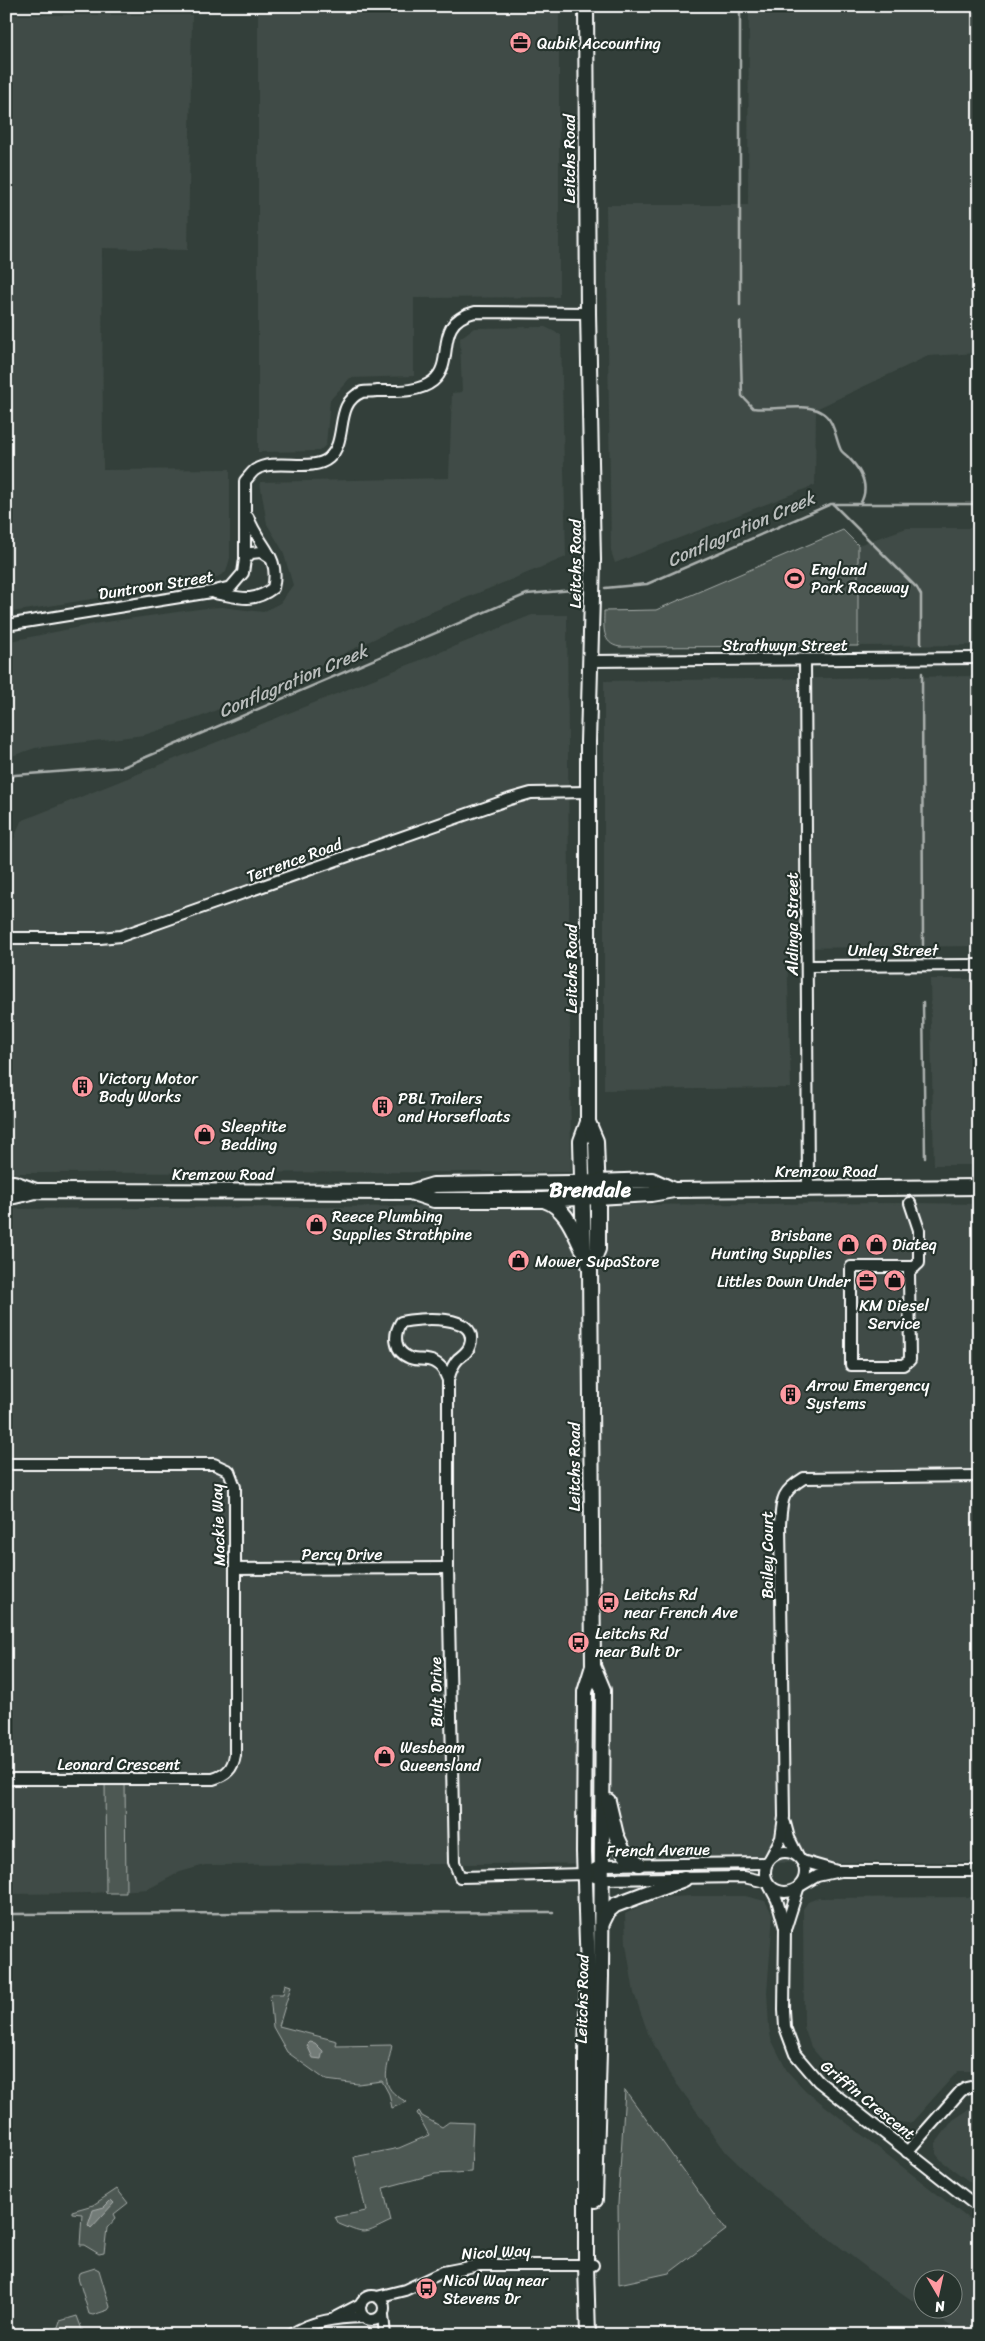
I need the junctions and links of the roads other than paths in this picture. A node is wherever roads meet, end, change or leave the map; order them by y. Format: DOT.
graph roads {
  1 [pos="586,6"];
  2 [pos="588,313"];
  3 [pos="246,509"];
  4 [pos="245,559"];
  5 [pos="274,560"];
  6 [pos="212,592"];
  7 [pos="6,625"];
  8 [pos="979,658"];
  9 [pos="804,660"];
  10 [pos="591,661"];
  11 [pos="588,792"];
  12 [pos="6,938"];
  13 [pos="979,965"];
  14 [pos="807,966"];
  15 [pos="588,1122"];
  16 [pos="597,1182"];
  17 [pos="582,1183"];
  18 [pos="6,1184"];
  19 [pos="979,1188"];
  20 [pos="808,1189"];
  21 [pos="674,1190"];
  22 [pos="36,1191"];
  23 [pos="410,1192"];
  24 [pos="598,1196"];
  25 [pos="6,1198"];
  26 [pos="583,1198"];
  27 [pos="542,1200"];
  28 [pos="910,1203"];
  29 [pos="584,1250"];
  30 [pos="915,1267"];
  31 [pos="590,1268"];
  32 [pos="448,1380"];
  33 [pos="6,1464"];
  34 [pos="979,1476"];
  35 [pos="448,1568"];
  36 [pos="235,1569"];
  37 [pos="594,1666"];
  38 [pos="602,1748"];
  39 [pos="229,1771"];
  40 [pos="6,1780"];
  41 [pos="784,1817"];
  42 [pos="800,1859"];
  43 [pos="769,1860"];
  44 [pos="639,1864"];
  45 [pos="602,1865"];
  46 [pos="840,1871"];
  47 [pos="979,1871"];
  48 [pos="585,1874"];
  49 [pos="602,1879"];
  50 [pos="684,1879"];
  51 [pos="768,1884"];
  52 [pos="799,1888"];
  53 [pos="601,1924"];
  54 [pos="785,1928"];
  55 [pos="979,2085"];
  56 [pos="907,2152"];
  57 [pos="979,2208"];
  58 [pos="589,2265"];
  59 [pos="405,2290"];
  60 [pos="377,2297"];
  61 [pos="361,2304"];
  62 [pos="384,2312"];
  63 [pos="333,2319"];
  64 [pos="367,2319"];
  65 [pos="290,2335"];
  66 [pos="384,2335"];
  67 [pos="589,2335"];
  1 -- 2 [label="street, Leitchs Road"];
  2 -- 3 [label="street, Duntroon Street"];
  2 -- 10 [label="street, Leitchs Road"];
  3 -- 4 [label="street, Duntroon Street"];
  3 -- 5 [label="street"];
  4 -- 5 [label="street"];
  4 -- 6 [label="street, Duntroon Street"];
  5 -- 6 [label="street"];
  6 -- 7 [label="street, Duntroon Street"];
  8 -- 9 [label="street, Strathwyn Street"];
  9 -- 10 [label="street, Strathwyn Street"];
  9 -- 14 [label="street, Aldinga Street"];
  10 -- 11 [label="street, Leitchs Road"];
  11 -- 12 [label="street, Terrence Road"];
  11 -- 15 [label="street, Leitchs Road"];
  13 -- 14 [label="street, Unley Street"];
  14 -- 20 [label="street, Aldinga Street"];
  15 -- 16 [label="street, Leitchs Road"];
  15 -- 17 [label="street, Leitchs Road"];
  16 -- 17 [label="street, Kremzow Road"];
  16 -- 21 [label="street, Kremzow Road"];
  16 -- 24 [label="street, Leitchs Road"];
  17 -- 23 [label="street, Kremzow Road"];
  17 -- 26 [label="street, Leitchs Road"];
  18 -- 22 [label="street, Kremzow Road"];
  19 -- 20 [label="street, Kremzow Road"];
  20 -- 21 [label="street, Kremzow Road"];
  21 -- 24 [label="street, Kremzow Road"];
  22 -- 23 [label="street, Kremzow Road"];
  22 -- 25 [label="street, Kremzow Road"];
  23 -- 27 [label="street, Kremzow Road"];
  24 -- 26 [label="street, Kremzow Road"];
  24 -- 31 [label="street, Leitchs Road"];
  26 -- 27 [label="street, Kremzow Road"];
  26 -- 29 [label="street, Leitchs Road"];
  27 -- 29 [label="street"];
  28 -- 30 [label="street"];
  29 -- 31 [label="street, Leitchs Road"];
  30 -- 30 [label="street"];
  31 -- 37 [label="street, Leitchs Road"];
  32 -- 32 [label="street"];
  32 -- 35 [label="street, Bult Drive"];
  33 -- 36 [label="street, Mackie Way"];
  34 -- 41 [label="street, Bailey Court"];
  35 -- 36 [label="street, Percy Drive"];
  35 -- 48 [label="street, Bult Drive"];
  36 -- 39 [label="street, Mackie Way"];
  37 -- 38 [label="street, Leitchs Road"];
  37 -- 48 [label="street, Leitchs Road"];
  38 -- 44 [label="street"];
  38 -- 45 [label="street, Leitchs Road"];
  39 -- 40 [label="street, Leonard Crescent"];
  41 -- 42 [label="street, Bailey Court"];
  41 -- 43 [label="street, Bailey Court"];
  42 -- 43 [label="street"];
  42 -- 46 [label="street"];
  42 -- 52 [label="street"];
  43 -- 44 [label="street, French Avenue"];
  43 -- 51 [label="street"];
  44 -- 45 [label="street, French Avenue"];
  45 -- 48 [label="street, French Avenue"];
  45 -- 49 [label="street, Leitchs Road"];
  46 -- 47 [label="street"];
  46 -- 52 [label="street"];
  48 -- 49 [label="street, French Avenue"];
  48 -- 58 [label="street, Leitchs Road"];
  49 -- 50 [label="street, French Avenue"];
  49 -- 53 [label="street, Leitchs Road"];
  50 -- 51 [label="street, French Avenue"];
  50 -- 53 [label="street"];
  51 -- 52 [label="street"];
  51 -- 54 [label="street, Griffin Crescent"];
  52 -- 54 [label="street, Griffin Crescent"];
  53 -- 58 [label="street, Leitchs Road"];
  54 -- 56 [label="street, Griffin Crescent"];
  55 -- 56 [label="street"];
  56 -- 57 [label="street, Griffin Crescent"];
  58 -- 59 [label="street, Nicol Way"];
  58 -- 67 [label="street, Leitchs Road"];
  59 -- 60 [label="street, Nicol Way"];
  59 -- 62 [label="street, Nicol Way"];
  60 -- 61 [label="street"];
  60 -- 62 [label="street"];
  61 -- 63 [label="street"];
  61 -- 64 [label="street"];
  62 -- 64 [label="street"];
  62 -- 66 [label="street"];
  63 -- 64 [label="street"];
  63 -- 65 [label="street"];
  64 -- 66 [label="street"];
}
